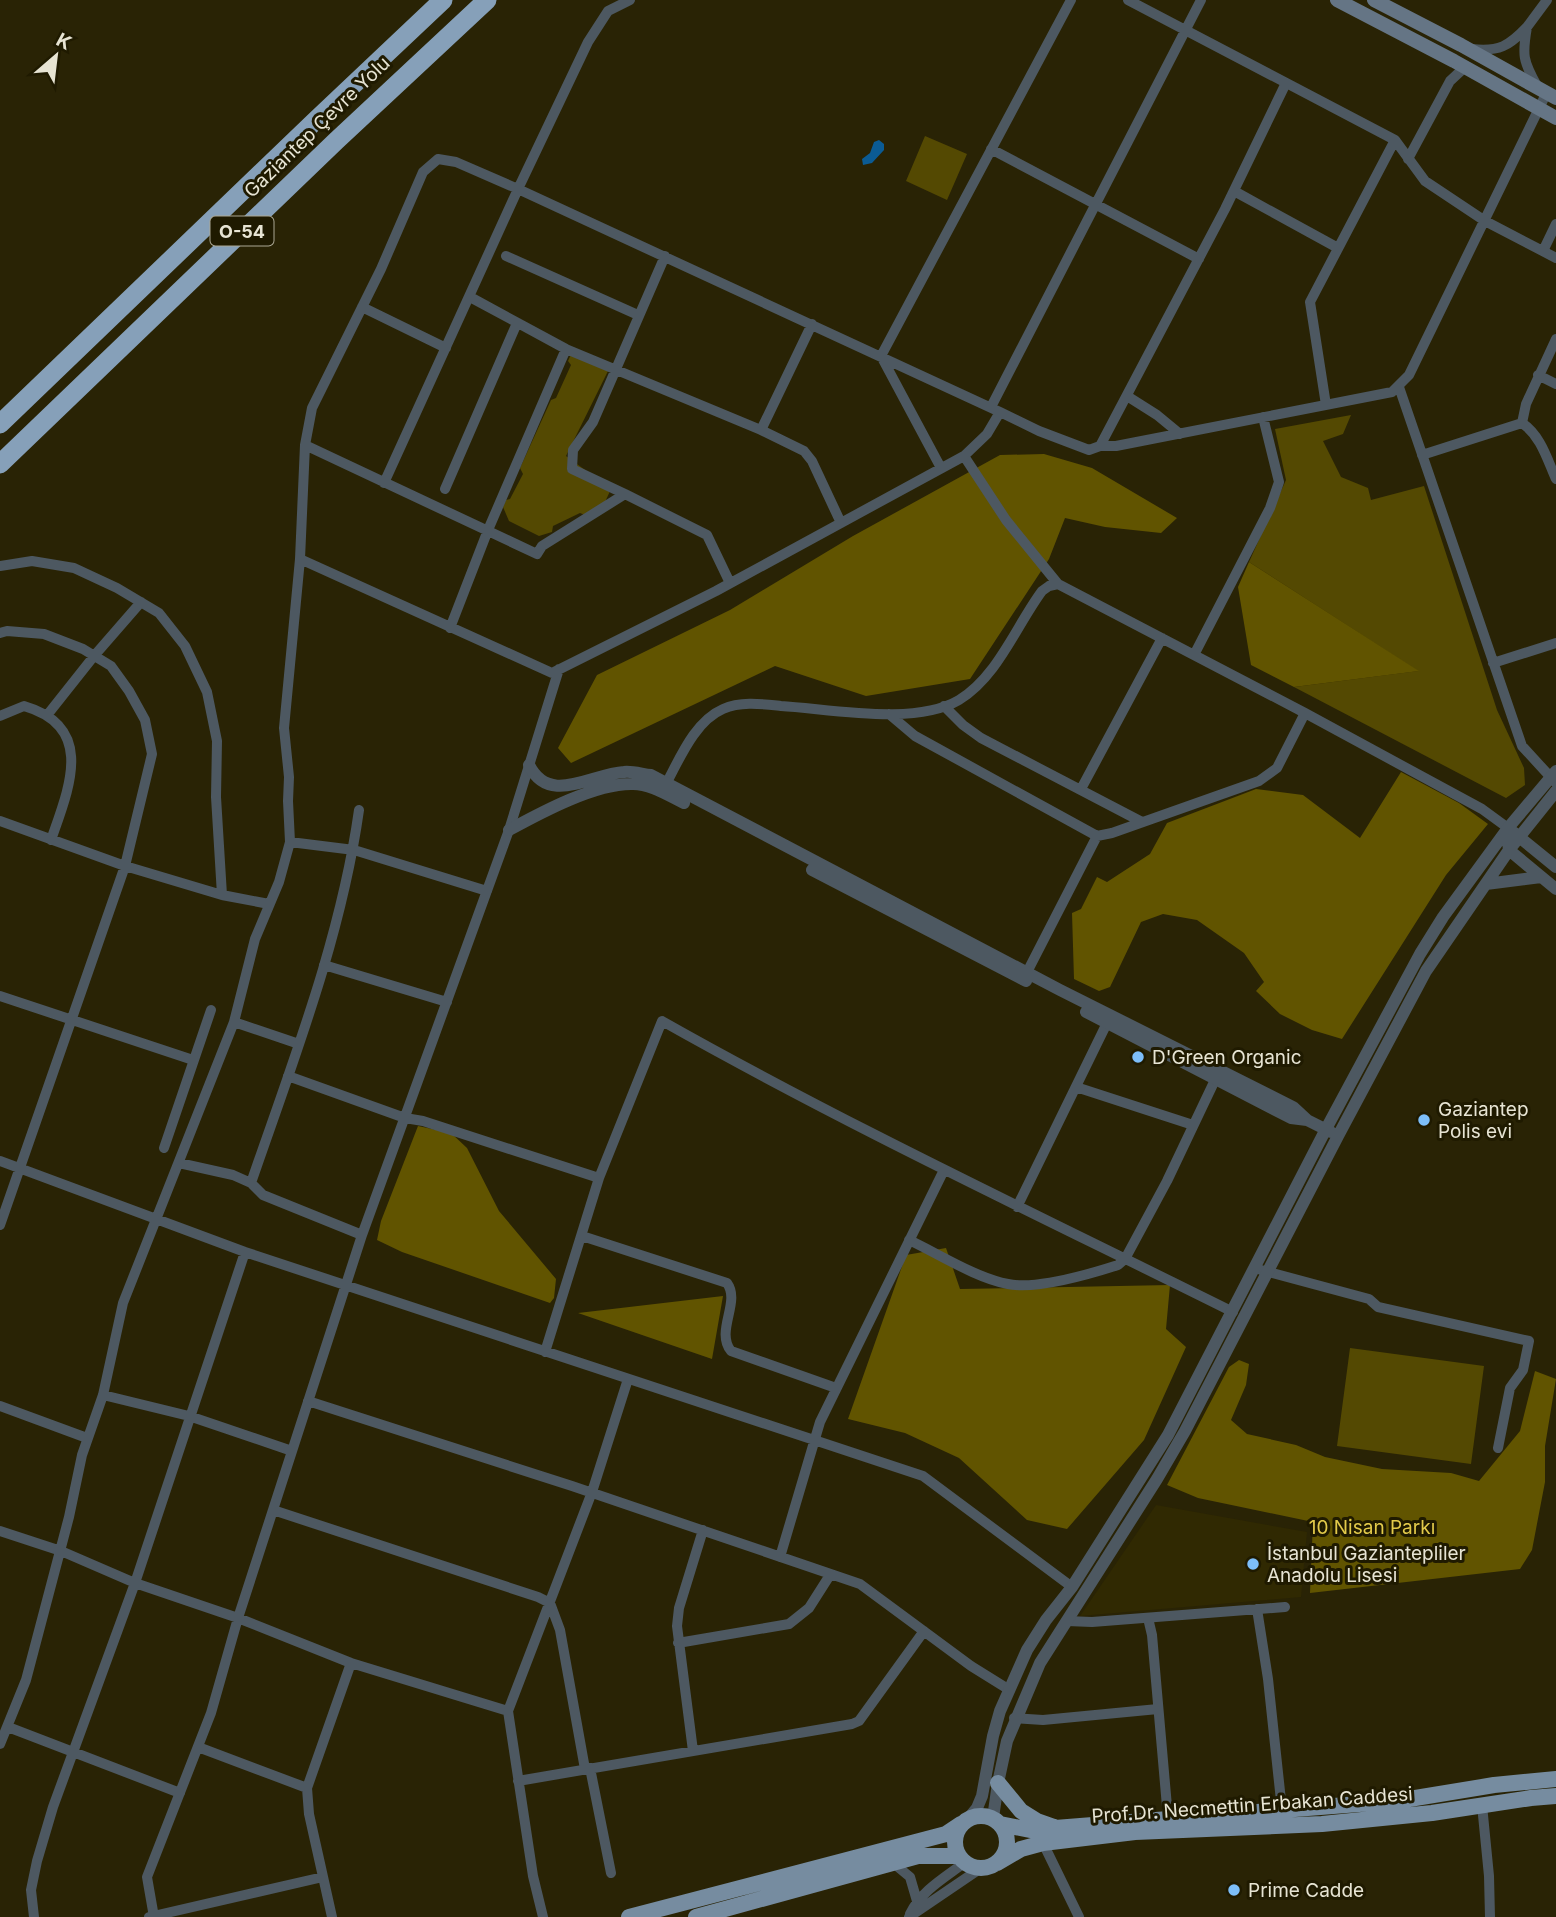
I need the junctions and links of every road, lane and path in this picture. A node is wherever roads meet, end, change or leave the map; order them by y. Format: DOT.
graph roads {
  1 [pos="443,0"];
  2 [pos="487,0"];
  3 [pos="630,0"];
  4 [pos="1071,0"];
  5 [pos="1128,0"];
  6 [pos="1200,0"];
  7 [pos="1337,0"];
  8 [pos="1374,0"];
  9 [pos="1547,0"];
  10 [pos="1527,27"];
  11 [pos="1185,29"];
  12 [pos="1468,48"];
  13 [pos="1465,67"];
  14 [pos="1286,83"];
  15 [pos="1547,92"];
  16 [pos="1539,108"];
  17 [pos="1556,118"];
  18 [pos="1395,140"];
  19 [pos="991,149"];
  20 [pos="1408,159"];
  21 [pos="518,189"];
  22 [pos="1234,191"];
  23 [pos="1094,205"];
  24 [pos="1485,221"];
  25 [pos="1556,224"];
  26 [pos="1338,248"];
  27 [pos="1543,251"];
  28 [pos="506,256"];
  29 [pos="665,256"];
  30 [pos="1556,258"];
  31 [pos="1199,260"];
  32 [pos="470,297"];
  33 [pos="362,307"];
  34 [pos="638,315"];
  35 [pos="517,323"];
  36 [pos="812,324"];
  37 [pos="1556,340"];
  38 [pos="446,348"];
  39 [pos="566,349"];
  40 [pos="881,356"];
  41 [pos="617,369"];
  42 [pos="1538,375"];
  43 [pos="1556,384"];
  44 [pos="1399,387"];
  45 [pos="1127,396"];
  46 [pos="1326,405"];
  47 [pos="995,410"];
  48 [pos="1263,417"];
  49 [pos="1522,423"];
  50 [pos="0,424"];
  51 [pos="761,430"];
  52 [pos="1180,434"];
  53 [pos="305,445"];
  54 [pos="1100,446"];
  55 [pos="964,456"];
  56 [pos="1422,456"];
  57 [pos="0,464"];
  58 [pos="941,468"];
  59 [pos="1556,479"];
  60 [pos="384,483"];
  61 [pos="445,489"];
  62 [pos="625,494"];
  63 [pos="841,523"];
  64 [pos="488,530"];
  65 [pos="300,559"];
  66 [pos="0,566"];
  67 [pos="730,583"];
  68 [pos="1058,584"];
  69 [pos="141,602"];
  70 [pos="450,628"];
  71 [pos="0,633"];
  72 [pos="1162,638"];
  73 [pos="1556,643"];
  74 [pos="1194,655"];
  75 [pos="94,656"];
  76 [pos="1493,663"];
  77 [pos="559,669"];
  78 [pos="944,706"];
  79 [pos="1305,712"];
  80 [pos="48,714"];
  81 [pos="889,714"];
  82 [pos="0,716"];
  83 [pos="529,765"];
  84 [pos="1554,777"];
  85 [pos="666,784"];
  86 [pos="1081,789"];
  87 [pos="1556,791"];
  88 [pos="359,810"];
  89 [pos="1142,821"];
  90 [pos="0,823"];
  91 [pos="1508,828"];
  92 [pos="509,830"];
  93 [pos="1097,836"];
  94 [pos="1520,836"];
  95 [pos="51,840"];
  96 [pos="290,842"];
  97 [pos="354,850"];
  98 [pos="1509,850"];
  99 [pos="125,866"];
  100 [pos="1556,867"];
  101 [pos="1541,877"];
  102 [pos="1486,884"];
  103 [pos="1556,889"];
  104 [pos="487,891"];
  105 [pos="222,895"];
  106 [pos="269,904"];
  107 [pos="324,965"];
  108 [pos="1025,976"];
  109 [pos="0,996"];
  110 [pos="447,1002"];
  111 [pos="211,1010"];
  112 [pos="71,1020"];
  113 [pos="234,1022"];
  114 [pos="1107,1023"];
  115 [pos="299,1044"];
  116 [pos="192,1060"];
  117 [pos="288,1076"];
  118 [pos="1215,1080"];
  119 [pos="1076,1087"];
  120 [pos="405,1118"];
  121 [pos="1307,1120"];
  122 [pos="1193,1125"];
  123 [pos="1332,1133"];
  124 [pos="164,1148"];
  125 [pos="0,1161"];
  126 [pos="179,1163"];
  127 [pos="18,1169"];
  128 [pos="944,1170"];
  129 [pos="599,1178"];
  130 [pos="251,1183"];
  131 [pos="1017,1207"];
  132 [pos="157,1218"];
  133 [pos="0,1225"];
  134 [pos="362,1236"];
  135 [pos="582,1236"];
  136 [pos="909,1240"];
  137 [pos="245,1252"];
  138 [pos="1125,1259"];
  139 [pos="1261,1270"];
  140 [pos="347,1287"];
  141 [pos="1233,1312"];
  142 [pos="545,1352"];
  143 [pos="628,1379"];
  144 [pos="836,1388"];
  145 [pos="103,1395"];
  146 [pos="308,1401"];
  147 [pos="0,1406"];
  148 [pos="189,1416"];
  149 [pos="88,1438"];
  150 [pos="816,1441"];
  151 [pos="1498,1448"];
  152 [pos="292,1451"];
  153 [pos="592,1492"];
  154 [pos="273,1510"];
  155 [pos="0,1531"];
  156 [pos="703,1531"];
  157 [pos="61,1551"];
  158 [pos="780,1557"];
  159 [pos="830,1575"];
  160 [pos="135,1583"];
  161 [pos="1072,1587"];
  162 [pos="550,1603"];
  163 [pos="1285,1607"];
  164 [pos="1257,1609"];
  165 [pos="238,1618"];
  166 [pos="1147,1618"];
  167 [pos="1067,1621"];
  168 [pos="924,1631"];
  169 [pos="678,1643"];
  170 [pos="351,1663"];
  171 [pos="1009,1689"];
  172 [pos="1158,1709"];
  173 [pos="508,1711"];
  174 [pos="1014,1718"];
  175 [pos="8,1727"];
  176 [pos="0,1744"];
  177 [pos="198,1747"];
  178 [pos="693,1751"];
  179 [pos="72,1753"];
  180 [pos="588,1769"];
  181 [pos="1556,1779"];
  182 [pos="518,1781"];
  183 [pos="998,1783"];
  184 [pos="307,1788"];
  185 [pos="180,1793"];
  186 [pos="1556,1796"];
  187 [pos="1482,1805"];
  188 [pos="1282,1810"];
  189 [pos="1168,1818"];
  190 [pos="965,1821"];
  191 [pos="997,1821"];
  192 [pos="1056,1828"];
  193 [pos="1043,1843"];
  194 [pos="961,1859"];
  195 [pos="892,1862"];
  196 [pos="997,1863"];
  197 [pos="981,1868"];
  198 [pos="611,1873"];
  199 [pos="323,1877"];
  200 [pos="917,1901"];
  201 [pos="34,1917"];
  202 [pos="151,1917"];
  203 [pos="332,1917"];
  204 [pos="543,1917"];
  205 [pos="629,1917"];
  206 [pos="696,1917"];
  207 [pos="909,1917"];
  208 [pos="1079,1917"];
  209 [pos="1490,1917"];
  1 -- 50 [label="highway, Gaziantep Çevre Yolu / O-54"];
  2 -- 57 [label="highway, Gaziantep Çevre Yolu / O-54"];
  3 -- 21 [label="street"];
  4 -- 19 [label="street"];
  5 -- 11 [label="street"];
  6 -- 11 [label="street"];
  7 -- 13 [label="main road"];
  8 -- 12 [label="main road"];
  9 -- 10 [label="street"];
  10 -- 12 [label="street"];
  10 -- 15 [label="street"];
  11 -- 14 [label="street"];
  11 -- 23 [label="street"];
  12 -- 15 [label="main road"];
  13 -- 16 [label="main road"];
  13 -- 20 [label="street"];
  14 -- 18 [label="street"];
  14 -- 22 [label="street"];
  15 -- 16 [label="street"];
  16 -- 17 [label="main road"];
  16 -- 24 [label="street"];
  18 -- 20 [label="street"];
  18 -- 26 [label="street"];
  19 -- 23 [label="street"];
  19 -- 40 [label="street"];
  20 -- 24 [label="street"];
  21 -- 29 [label="street"];
  21 -- 32 [label="street"];
  21 -- 33 [label="street"];
  22 -- 26 [label="street"];
  22 -- 31 [label="street"];
  23 -- 31 [label="street"];
  23 -- 47 [label="street"];
  24 -- 27 [label="street"];
  24 -- 44 [label="street"];
  25 -- 27 [label="street"];
  26 -- 46 [label="street"];
  27 -- 30 [label="street"];
  28 -- 34 [label="street"];
  29 -- 34 [label="street"];
  29 -- 36 [label="street"];
  31 -- 45 [label="street"];
  32 -- 35 [label="street"];
  32 -- 38 [label="street"];
  33 -- 38 [label="street"];
  33 -- 53 [label="street"];
  34 -- 41 [label="street"];
  35 -- 39 [label="street"];
  35 -- 61 [label="street"];
  36 -- 40 [label="street"];
  36 -- 51 [label="street"];
  37 -- 42 [label="street"];
  38 -- 60 [label="street"];
  39 -- 41 [label="street"];
  39 -- 64 [label="street"];
  40 -- 47 [label="street"];
  40 -- 58 [label="street"];
  41 -- 51 [label="street"];
  41 -- 62 [label="street"];
  42 -- 43 [label="street"];
  42 -- 49 [label="street"];
  44 -- 46 [label="street"];
  44 -- 56 [label="street"];
  45 -- 52 [label="street"];
  45 -- 54 [label="street"];
  46 -- 48 [label="street"];
  47 -- 54 [label="street"];
  47 -- 55 [label="street"];
  48 -- 52 [label="street"];
  48 -- 74 [label="street"];
  49 -- 56 [label="street"];
  49 -- 59 [label="street"];
  51 -- 63 [label="street"];
  52 -- 54 [label="street"];
  53 -- 60 [label="street"];
  53 -- 65 [label="street"];
  55 -- 58 [label="street"];
  55 -- 68 [label="street"];
  56 -- 76 [label="street"];
  58 -- 63 [label="street"];
  60 -- 64 [label="street"];
  62 -- 64 [label="street"];
  62 -- 67 [label="street"];
  63 -- 67 [label="street"];
  64 -- 70 [label="street"];
  65 -- 70 [label="street"];
  65 -- 96 [label="street"];
  66 -- 69 [label="street"];
  67 -- 77 [label="street"];
  68 -- 72 [label="street"];
  68 -- 78 [label="street"];
  69 -- 75 [label="street"];
  69 -- 105 [label="street"];
  70 -- 77 [label="street"];
  71 -- 75 [label="street"];
  72 -- 74 [label="street"];
  72 -- 86 [label="street"];
  73 -- 76 [label="street"];
  74 -- 79 [label="street"];
  75 -- 80 [label="street"];
  75 -- 99 [label="street"];
  76 -- 84 [label="street"];
  77 -- 83 [label="street"];
  78 -- 81 [label="street"];
  78 -- 86 [label="street"];
  79 -- 89 [label="street"];
  79 -- 91 [label="street"];
  80 -- 82 [label="street"];
  80 -- 95 [label="street"];
  81 -- 85 [label="street"];
  81 -- 93 [label="street"];
  83 -- 85 [label="street"];
  83 -- 92 [label="street"];
  84 -- 91 [label="street"];
  85 -- 108 [label="street"];
  86 -- 89 [label="street"];
  87 -- 94 [label="street"];
  88 -- 97 [label="street"];
  89 -- 93 [label="street"];
  90 -- 95 [label="street"];
  91 -- 94 [label="street"];
  91 -- 98 [label="street"];
  91 -- 123 [label="street"];
  92 -- 104 [label="street"];
  92 -- 108 [label="street"];
  93 -- 108 [label="street"];
  94 -- 98 [label="street"];
  94 -- 100 [label="street"];
  95 -- 99 [label="street"];
  96 -- 97 [label="street"];
  96 -- 106 [label="street"];
  97 -- 104 [label="street"];
  97 -- 107 [label="street"];
  98 -- 101 [label="street"];
  98 -- 102 [label="street"];
  99 -- 105 [label="street"];
  99 -- 112 [label="street"];
  101 -- 102 [label="street"];
  101 -- 103 [label="street"];
  102 -- 123 [label="street"];
  104 -- 110 [label="street"];
  105 -- 106 [label="street"];
  106 -- 113 [label="street"];
  107 -- 110 [label="street"];
  107 -- 115 [label="street"];
  108 -- 114 [label="street"];
  108 -- 121 [label="street"];
  109 -- 112 [label="street"];
  110 -- 120 [label="street"];
  111 -- 116 [label="street"];
  112 -- 116 [label="street"];
  112 -- 127 [label="street"];
  113 -- 115 [label="street"];
  113 -- 126 [label="street"];
  114 -- 118 [label="street"];
  114 -- 119 [label="street"];
  115 -- 117 [label="street"];
  116 -- 124 [label="street"];
  117 -- 120 [label="street"];
  117 -- 130 [label="street"];
  118 -- 121 [label="street"];
  118 -- 122 [label="street"];
  119 -- 122 [label="street"];
  119 -- 131 [label="street"];
  120 -- 129 [label="street"];
  120 -- 134 [label="street"];
  121 -- 123 [label="street"];
  122 -- 138 [label="street"];
  123 -- 139 [label="street"];
  125 -- 127 [label="street"];
  126 -- 130 [label="street"];
  126 -- 132 [label="street"];
  127 -- 132 [label="street"];
  127 -- 133 [label="street"];
  128 -- 129 [label="street"];
  128 -- 131 [label="street"];
  128 -- 136 [label="street"];
  129 -- 135 [label="street"];
  130 -- 134 [label="street"];
  131 -- 138 [label="street"];
  132 -- 137 [label="street"];
  132 -- 145 [label="street"];
  134 -- 140 [label="street"];
  135 -- 142 [label="street"];
  135 -- 144 [label="street"];
  136 -- 138 [label="street"];
  136 -- 144 [label="street"];
  137 -- 140 [label="street"];
  137 -- 148 [label="street"];
  138 -- 141 [label="street"];
  139 -- 141 [label="street"];
  139 -- 151 [label="street"];
  139 -- 167 [label="street"];
  140 -- 142 [label="street"];
  140 -- 146 [label="street"];
  141 -- 161 [label="street"];
  142 -- 143 [label="street"];
  143 -- 150 [label="street"];
  143 -- 153 [label="street"];
  144 -- 150 [label="street"];
  145 -- 148 [label="street"];
  145 -- 149 [label="street"];
  146 -- 152 [label="street"];
  146 -- 153 [label="street"];
  147 -- 149 [label="street"];
  148 -- 152 [label="street"];
  148 -- 160 [label="street"];
  149 -- 157 [label="street"];
  150 -- 158 [label="street"];
  150 -- 161 [label="street"];
  152 -- 154 [label="street"];
  153 -- 156 [label="street"];
  153 -- 162 [label="street"];
  154 -- 162 [label="street"];
  154 -- 165 [label="street"];
  155 -- 157 [label="street"];
  156 -- 158 [label="street"];
  156 -- 169 [label="street"];
  157 -- 160 [label="street"];
  157 -- 175 [label="street"];
  158 -- 159 [label="street"];
  159 -- 168 [label="street"];
  159 -- 169 [label="street"];
  160 -- 165 [label="street"];
  160 -- 179 [label="street"];
  161 -- 171 [label="street"];
  162 -- 173 [label="street"];
  162 -- 180 [label="street"];
  163 -- 164 [label="street"];
  164 -- 166 [label="street"];
  164 -- 188 [label="street"];
  165 -- 170 [label="street"];
  165 -- 177 [label="street"];
  166 -- 167 [label="street"];
  166 -- 172 [label="street"];
  167 -- 174 [label="street"];
  168 -- 171 [label="street"];
  168 -- 178 [label="street"];
  169 -- 178 [label="street"];
  170 -- 173 [label="street"];
  170 -- 184 [label="street"];
  171 -- 190 [label="street"];
  172 -- 174 [label="street"];
  172 -- 189 [label="street"];
  173 -- 182 [label="street"];
  174 -- 183 [label="street"];
  175 -- 176 [label="street"];
  175 -- 179 [label="street"];
  177 -- 184 [label="street"];
  177 -- 185 [label="street"];
  178 -- 180 [label="street"];
  179 -- 185 [label="street"];
  179 -- 201 [label="street"];
  180 -- 182 [label="street"];
  180 -- 198 [label="street"];
  181 -- 188 [label="main road, Prof.Dr. Necmettin Erbakan Caddesi"];
  182 -- 204 [label="street"];
  183 -- 191 [label="street"];
  183 -- 192 [label="main road"];
  184 -- 199 [label="street"];
  185 -- 202 [label="street"];
  186 -- 187 [label="main road, Prof.Dr. Necmettin Erbakan Caddesi"];
  187 -- 193 [label="main road, Prof.Dr. Necmettin Erbakan Caddesi"];
  187 -- 209 [label="street"];
  188 -- 189 [label="main road, Prof.Dr. Necmettin Erbakan Caddesi"];
  189 -- 192 [label="main road, Prof.Dr. Necmettin Erbakan Caddesi"];
  190 -- 191 [label="main road"];
  190 -- 194 [label="main road"];
  190 -- 205 [label="main road"];
  191 -- 192 [label="main road, Prof.Dr. Necmettin Erbakan Caddesi"];
  191 -- 196 [label="main road"];
  193 -- 196 [label="main road, Prof.Dr. Necmettin Erbakan Caddesi"];
  193 -- 208 [label="street"];
  194 -- 195 [label="main road"];
  194 -- 197 [label="main road"];
  194 -- 200 [label="street"];
  195 -- 200 [label="street"];
  195 -- 206 [label="main road"];
  196 -- 197 [label="main road"];
  197 -- 207 [label="street"];
  199 -- 202 [label="street"];
  199 -- 203 [label="street"];
  200 -- 207 [label="street"];
}
